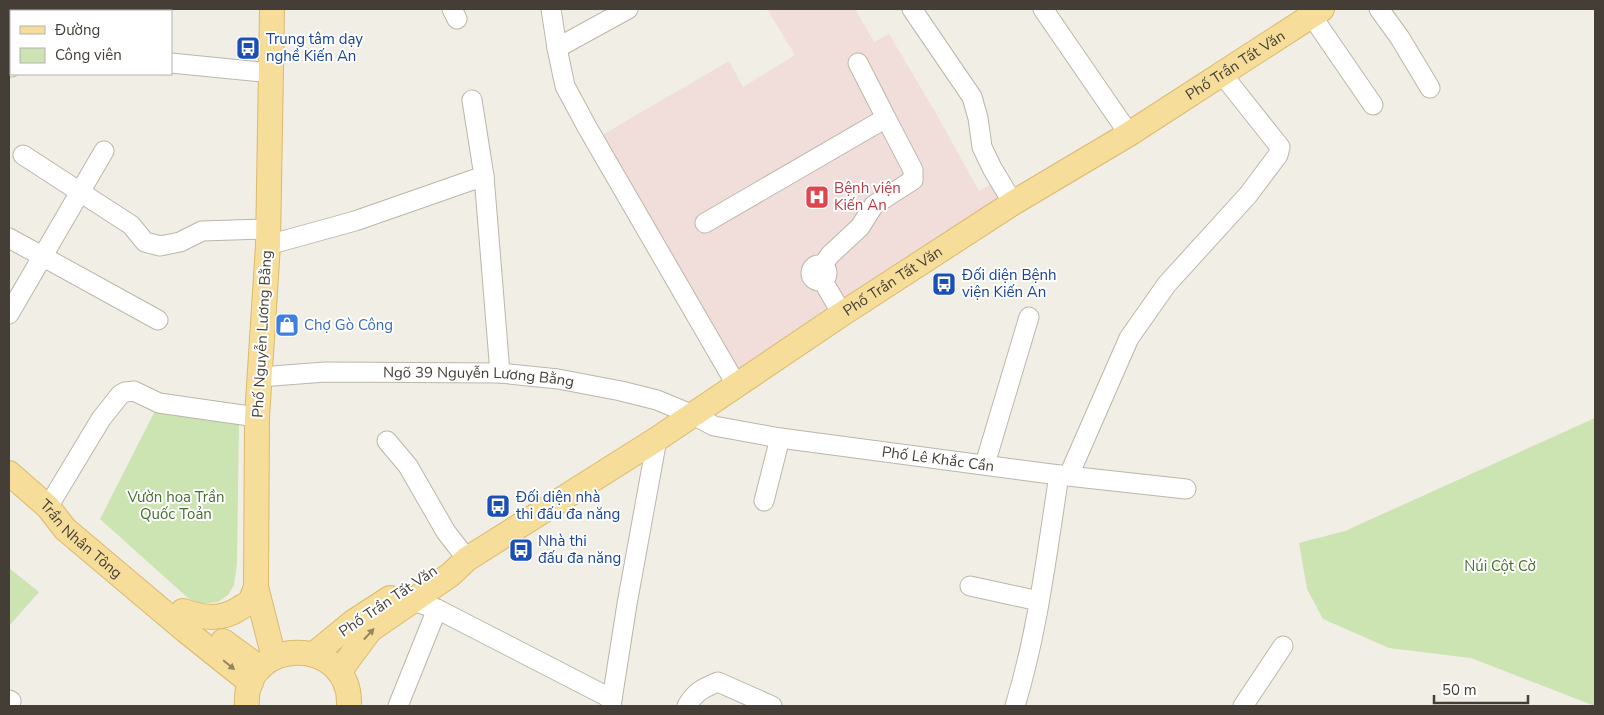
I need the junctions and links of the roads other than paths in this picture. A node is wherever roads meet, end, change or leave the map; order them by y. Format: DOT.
graph roads {
  1 [pos="272,9"];
  2 [pos="551,9"];
  3 [pos="628,9"];
  4 [pos="912,9"];
  5 [pos="1043,9"];
  6 [pos="1379,9"];
  7 [pos="1314,11"];
  8 [pos="557,48"];
  9 [pos="172,63"];
  10 [pos="858,63"];
  11 [pos="271,73"];
  12 [pos="1222,74"];
  13 [pos="1430,88"];
  14 [pos="472,100"];
  15 [pos="1373,104"];
  16 [pos="886,118"];
  17 [pos="1129,134"];
  18 [pos="104,151"];
  19 [pos="23,155"];
  20 [pos="484,176"];
  21 [pos="80,191"];
  22 [pos="1013,203"];
  23 [pos="705,223"];
  24 [pos="268,237"];
  25 [pos="9,238"];
  26 [pos="43,257"];
  27 [pos="9,314"];
  28 [pos="842,314"];
  29 [pos="1029,317"];
  30 [pos="158,320"];
  31 [pos="500,373"];
  32 [pos="260,377"];
  33 [pos="737,386"];
  34 [pos="693,415"];
  35 [pos="257,417"];
  36 [pos="780,438"];
  37 [pos="657,439"];
  38 [pos="387,441"];
  39 [pos="985,464"];
  40 [pos="9,473"];
  41 [pos="1064,475"];
  42 [pos="1186,489"];
  43 [pos="764,501"];
  44 [pos="48,507"];
  45 [pos="467,559"];
  46 [pos="970,586"];
  47 [pos="256,587"];
  48 [pos="413,601"];
  49 [pos="1039,601"];
  50 [pos="436,609"];
  51 [pos="183,610"];
  52 [pos="1283,646"];
  53 [pos="314,654"];
  54 [pos="261,669"];
  55 [pos="339,672"];
  56 [pos="9,700"];
  57 [pos="612,703"];
  58 [pos="10,706"];
  59 [pos="247,706"];
  60 [pos="349,706"];
  61 [pos="400,706"];
  62 [pos="687,706"];
  63 [pos="772,706"];
  64 [pos="1015,706"];
  65 [pos="1243,706"];
  1 -- 11 [label="main road, Phố Nguyễn Lương Bằng"];
  2 -- 8 [label="street"];
  3 -- 8 [label="street"];
  4 -- 22 [label="street"];
  5 -- 17 [label="street"];
  6 -- 13 [label="street"];
  7 -- 12 [label="main road, Phố Trần Tất Văn"];
  7 -- 15 [label="street"];
  8 -- 33 [label="street"];
  9 -- 11 [label="street"];
  10 -- 16 [label="street"];
  11 -- 24 [label="main road, Phố Nguyễn Lương Bằng"];
  12 -- 17 [label="main road, Phố Trần Tất Văn"];
  12 -- 41 [label="street"];
  14 -- 20 [label="street"];
  16 -- 23 [label="street"];
  16 -- 28 [label="street"];
  17 -- 22 [label="main road, Phố Trần Tất Văn"];
  18 -- 21 [label="street"];
  19 -- 21 [label="street"];
  20 -- 24 [label="street"];
  20 -- 31 [label="street"];
  21 -- 24 [label="street"];
  21 -- 26 [label="street"];
  22 -- 28 [label="main road, Phố Trần Tất Văn"];
  24 -- 32 [label="main road, Phố Nguyễn Lương Bằng"];
  25 -- 26 [label="street"];
  26 -- 27 [label="street"];
  26 -- 30 [label="street"];
  28 -- 33 [label="main road, Phố Trần Tất Văn"];
  29 -- 39 [label="street"];
  31 -- 32 [label="street, Ngõ 39 Nguyễn Lương Bằng"];
  31 -- 34 [label="street, Ngõ 39 Nguyễn Lương Bằng"];
  32 -- 35 [label="main road, Phố Nguyễn Lương Bằng"];
  33 -- 34 [label="main road, Phố Trần Tất Văn"];
  34 -- 36 [label="street, Phố Lê Khắc Cần"];
  34 -- 37 [label="main road, Phố Trần Tất Văn"];
  35 -- 44 [label="street"];
  35 -- 47 [label="main road, Phố Nguyễn Lương Bằng"];
  36 -- 39 [label="street, Phố Lê Khắc Cần"];
  36 -- 43 [label="street"];
  37 -- 45 [label="main road, Phố Trần Tất Văn"];
  37 -- 57 [label="street"];
  38 -- 45 [label="street"];
  39 -- 41 [label="street, Phố Lê Khắc Cần"];
  40 -- 44 [label="main road"];
  41 -- 42 [label="street, Phố Lê Khắc Cần"];
  41 -- 49 [label="street"];
  44 -- 51 [label="main road, Trần Nhân Tông"];
  44 -- 54 [label="main road, Trần Nhân Tông, one-way"];
  45 -- 48 [label="main road, Phố Trần Tất Văn"];
  45 -- 53 [label="main road, Phố Trần Tất Văn"];
  46 -- 49 [label="street"];
  47 -- 51 [label="main road"];
  47 -- 54 [label="main road, Phố Nguyễn Lương Bằng"];
  48 -- 50 [label="street"];
  55 -- 48 [label="main road, Phố Trần Tất Văn, one-way"];
  49 -- 64 [label="street"];
  50 -- 57 [label="street"];
  50 -- 61 [label="street"];
  51 -- 54 [label="main road, Trần Nhân Tông"];
  52 -- 65 [label="street"];
  53 -- 54 [label="main road"];
  53 -- 55 [label="main road"];
  54 -- 59 [label="main road"];
  55 -- 60 [label="main road"];
  56 -- 58 [label="street"];
  62 -- 63 [label="street"];
}
